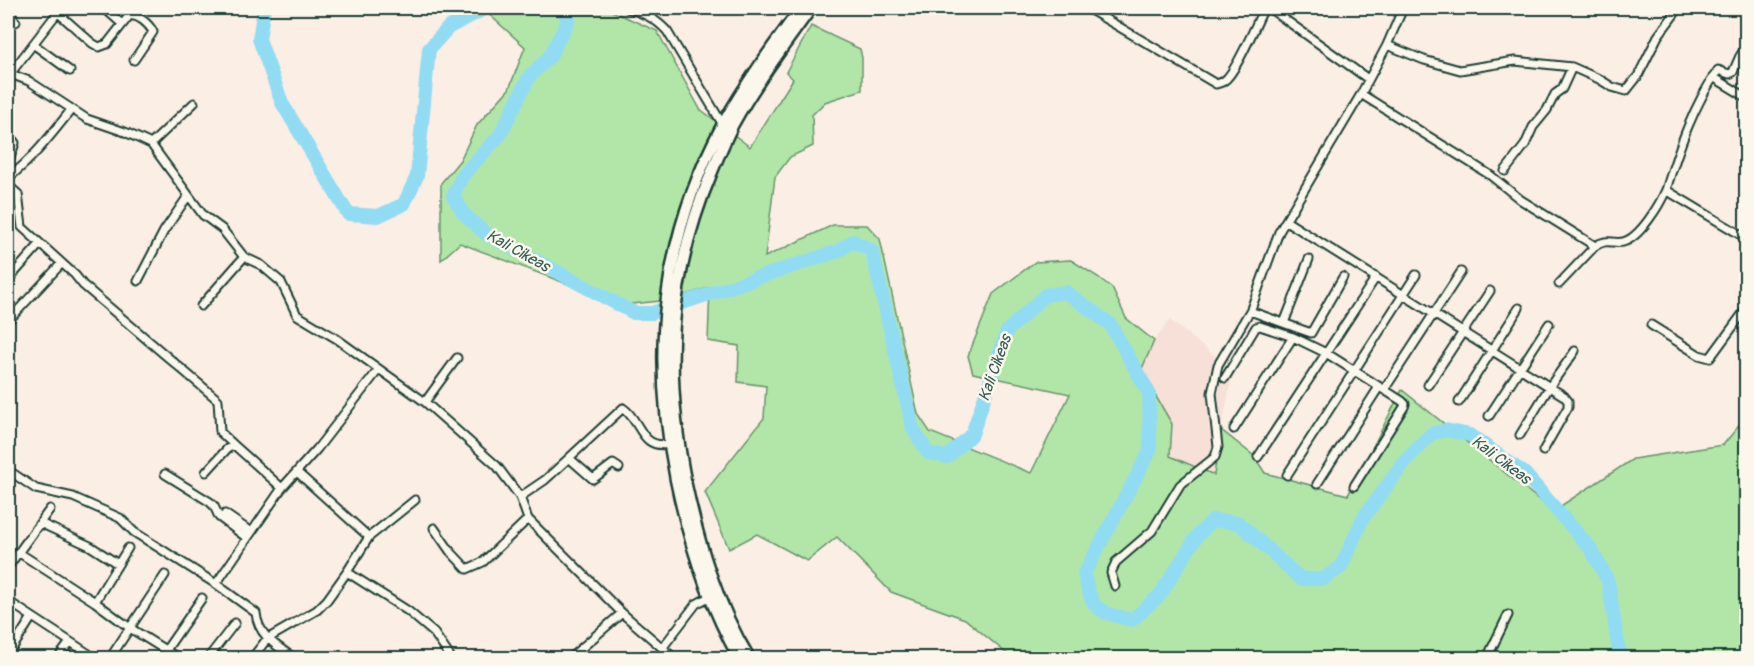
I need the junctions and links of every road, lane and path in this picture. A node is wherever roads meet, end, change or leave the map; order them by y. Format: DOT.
graph roads {
  1 [pos="104,8"];
  2 [pos="627,8"];
  3 [pos="801,8"];
  4 [pos="812,8"];
  5 [pos="1087,8"];
  6 [pos="1264,8"];
  7 [pos="1269,8"];
  8 [pos="1403,8"];
  9 [pos="1679,8"];
  10 [pos="59,10"];
  11 [pos="8,13"];
  12 [pos="16,22"];
  13 [pos="122,24"];
  14 [pos="33,44"];
  15 [pos="1388,45"];
  16 [pos="1746,47"];
  17 [pos="135,60"];
  18 [pos="1572,67"];
  19 [pos="70,71"];
  20 [pos="9,74"];
  21 [pos="1713,77"];
  22 [pos="1368,79"];
  23 [pos="1361,94"];
  24 [pos="1746,97"];
  25 [pos="194,103"];
  26 [pos="71,110"];
  27 [pos="723,125"];
  28 [pos="8,133"];
  29 [pos="151,144"];
  30 [pos="1505,171"];
  31 [pos="10,176"];
  32 [pos="8,185"];
  33 [pos="1666,190"];
  34 [pos="188,196"];
  35 [pos="1286,221"];
  36 [pos="1746,238"];
  37 [pos="40,244"];
  38 [pos="1595,246"];
  39 [pos="244,257"];
  40 [pos="1309,259"];
  41 [pos="61,264"];
  42 [pos="1461,272"];
  43 [pos="1416,275"];
  44 [pos="1343,277"];
  45 [pos="1376,277"];
  46 [pos="8,280"];
  47 [pos="138,281"];
  48 [pos="1559,284"];
  49 [pos="1490,291"];
  50 [pos="1403,293"];
  51 [pos="201,306"];
  52 [pos="1520,308"];
  53 [pos="1746,309"];
  54 [pos="1250,311"];
  55 [pos="1435,313"];
  56 [pos="8,321"];
  57 [pos="1284,323"];
  58 [pos="1549,324"];
  59 [pos="1650,325"];
  60 [pos="1464,332"];
  61 [pos="1293,337"];
  62 [pos="667,344"];
  63 [pos="1492,350"];
  64 [pos="1575,351"];
  65 [pos="1326,353"];
  66 [pos="457,358"];
  67 [pos="1521,368"];
  68 [pos="379,369"];
  69 [pos="1355,371"];
  70 [pos="1226,378"];
  71 [pos="1428,385"];
  72 [pos="1550,386"];
  73 [pos="1382,388"];
  74 [pos="425,402"];
  75 [pos="1459,402"];
  76 [pos="1489,416"];
  77 [pos="1234,429"];
  78 [pos="1520,435"];
  79 [pos="669,444"];
  80 [pos="234,445"];
  81 [pos="1543,452"];
  82 [pos="1258,457"];
  83 [pos="569,458"];
  84 [pos="619,468"];
  85 [pos="8,470"];
  86 [pos="206,472"];
  87 [pos="298,473"];
  88 [pos="165,474"];
  89 [pos="1287,475"];
  90 [pos="1317,484"];
  91 [pos="1354,486"];
  92 [pos="282,488"];
  93 [pos="520,497"];
  94 [pos="416,500"];
  95 [pos="50,509"];
  96 [pos="225,514"];
  97 [pos="528,519"];
  98 [pos="40,523"];
  99 [pos="435,528"];
  100 [pos="249,535"];
  101 [pos="369,537"];
  102 [pos="128,548"];
  103 [pos="18,552"];
  104 [pos="118,564"];
  105 [pos="8,567"];
  106 [pos="347,572"];
  107 [pos="165,575"];
  108 [pos="216,584"];
  109 [pos="1115,586"];
  110 [pos="710,590"];
  111 [pos="201,598"];
  112 [pos="8,601"];
  113 [pos="95,602"];
  114 [pos="622,613"];
  115 [pos="1508,615"];
  116 [pos="32,617"];
  117 [pos="235,623"];
  118 [pos="130,628"];
  119 [pos="267,639"];
  120 [pos="70,642"];
  121 [pos="663,647"];
  122 [pos="166,650"];
  123 [pos="8,655"];
  124 [pos="58,658"];
  125 [pos="95,658"];
  126 [pos="110,658"];
  127 [pos="178,658"];
  128 [pos="208,658"];
  129 [pos="252,658"];
  130 [pos="294,658"];
  131 [pos="451,658"];
  132 [pos="570,658"];
  133 [pos="674,658"];
  134 [pos="739,658"];
  135 [pos="749,658"];
  136 [pos="1487,658"];
  1 -- 13 [label="street"];
  2 -- 27 [label="street"];
  3 -- 27 [label="main road"];
  4 -- 62 [label="main road"];
  5 -- 6 [label="street"];
  7 -- 22 [label="street"];
  8 -- 15 [label="street"];
  9 -- 18 [label="street"];
  10 -- 13 [label="street"];
  10 -- 14 [label="street"];
  11 -- 12 [label="street"];
  13 -- 17 [label="street"];
  14 -- 19 [label="street"];
  14 -- 20 [label="street"];
  15 -- 18 [label="street"];
  15 -- 22 [label="street"];
  16 -- 21 [label="street"];
  18 -- 30 [label="street"];
  20 -- 26 [label="street"];
  21 -- 24 [label="street"];
  21 -- 33 [label="street"];
  22 -- 23 [label="street"];
  23 -- 35 [label="street"];
  23 -- 38 [label="street"];
  25 -- 29 [label="street"];
  26 -- 29 [label="street"];
  26 -- 31 [label="street"];
  27 -- 62 [label="main road"];
  28 -- 31 [label="street"];
  29 -- 34 [label="street"];
  32 -- 37 [label="street"];
  33 -- 36 [label="street"];
  33 -- 38 [label="street"];
  34 -- 39 [label="street"];
  34 -- 47 [label="street"];
  35 -- 45 [label="street"];
  35 -- 54 [label="street"];
  37 -- 41 [label="street"];
  37 -- 46 [label="street"];
  38 -- 48 [label="street"];
  39 -- 51 [label="street"];
  39 -- 68 [label="street"];
  40 -- 57 [label="street"];
  41 -- 56 [label="street"];
  41 -- 80 [label="street"];
  42 -- 55 [label="street"];
  43 -- 50 [label="street"];
  44 -- 57 [label="street"];
  45 -- 50 [label="street"];
  45 -- 65 [label="street"];
  49 -- 60 [label="street"];
  50 -- 55 [label="street"];
  50 -- 69 [label="street"];
  52 -- 63 [label="street"];
  53 -- 59 [label="street"];
  54 -- 57 [label="street"];
  54 -- 109 [label="street"];
  55 -- 60 [label="street"];
  55 -- 73 [label="street"];
  58 -- 67 [label="street"];
  60 -- 63 [label="street"];
  60 -- 71 [label="street"];
  61 -- 65 [label="street"];
  61 -- 70 [label="street"];
  61 -- 77 [label="street"];
  62 -- 79 [label="main road"];
  62 -- 110 [label="main road"];
  63 -- 67 [label="street"];
  63 -- 75 [label="street"];
  64 -- 72 [label="street"];
  65 -- 69 [label="street"];
  65 -- 82 [label="street"];
  66 -- 74 [label="street"];
  67 -- 72 [label="street"];
  67 -- 76 [label="street"];
  68 -- 74 [label="street"];
  68 -- 87 [label="street"];
  69 -- 73 [label="street"];
  69 -- 89 [label="street"];
  72 -- 78 [label="street"];
  72 -- 81 [label="street"];
  73 -- 90 [label="street"];
  73 -- 91 [label="street"];
  74 -- 93 [label="street"];
  79 -- 83 [label="street"];
  79 -- 110 [label="main road"];
  80 -- 86 [label="street"];
  80 -- 92 [label="street"];
  83 -- 84 [label="street"];
  83 -- 93 [label="street"];
  85 -- 108 [label="street"];
  87 -- 92 [label="street"];
  87 -- 101 [label="street"];
  88 -- 100 [label="street"];
  92 -- 100 [label="street"];
  93 -- 97 [label="street"];
  94 -- 101 [label="street"];
  95 -- 98 [label="street"];
  96 -- 100 [label="street"];
  97 -- 99 [label="street"];
  97 -- 114 [label="street"];
  98 -- 103 [label="street"];
  98 -- 104 [label="street"];
  100 -- 108 [label="street"];
  101 -- 106 [label="street"];
  102 -- 104 [label="street"];
  103 -- 105 [label="street"];
  103 -- 113 [label="street"];
  104 -- 113 [label="street"];
  106 -- 119 [label="street"];
  106 -- 131 [label="street"];
  107 -- 118 [label="street"];
  108 -- 119 [label="street"];
  110 -- 121 [label="street"];
  110 -- 134 [label="main road"];
  110 -- 135 [label="main road"];
  111 -- 122 [label="street"];
  112 -- 116 [label="street"];
  113 -- 118 [label="street"];
  114 -- 121 [label="street"];
  114 -- 132 [label="street"];
  115 -- 136 [label="street"];
  116 -- 120 [label="street"];
  116 -- 123 [label="street"];
  117 -- 128 [label="street"];
  118 -- 122 [label="street"];
  118 -- 126 [label="street"];
  119 -- 129 [label="street"];
  119 -- 130 [label="street"];
  120 -- 124 [label="street"];
  120 -- 125 [label="street"];
  121 -- 133 [label="street"];
  122 -- 127 [label="street"];
}
